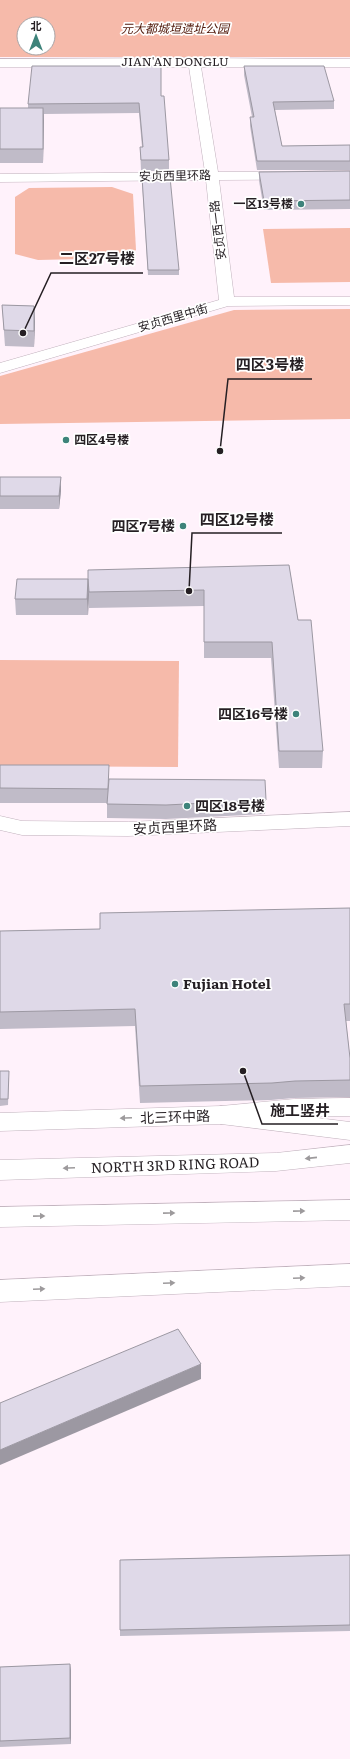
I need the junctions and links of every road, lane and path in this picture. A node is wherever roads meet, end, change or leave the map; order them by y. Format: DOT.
graph roads {
  1 [pos="194,62"];
  2 [pos="0,63"];
  3 [pos="350,63"];
  4 [pos="350,174"];
  5 [pos="212,176"];
  6 [pos="0,178"];
  7 [pos="350,301"];
  8 [pos="227,302"];
  9 [pos="0,368"];
  10 [pos="350,819"];
  11 [pos="0,823"];
  12 [pos="350,1107"];
  13 [pos="221,1115"];
  14 [pos="0,1122"];
  15 [pos="350,1131"];
  16 [pos="350,1154"];
  17 [pos="0,1170"];
  18 [pos="350,1210"];
  19 [pos="0,1217"];
  20 [pos="350,1275"];
  21 [pos="0,1291"];
  1 -- 2 [label="main road, JIAN'AN DONGLU"];
  1 -- 3 [label="main road, JIAN'AN DONGLU"];
  1 -- 5 [label="main road, 安贞西一路"];
  4 -- 5 [label="main road, 安贞西里环路"];
  5 -- 6 [label="main road, 安贞西里环路"];
  5 -- 8 [label="main road, 安贞西一路"];
  7 -- 8 [label="main road, 安贞西里中街"];
  8 -- 9 [label="main road, 安贞西里中街"];
  10 -- 11 [label="main road, 安贞西里环路"];
  12 -- 13 [label="main road, 北三环中路"];
  13 -- 14 [label="main road, 北三环中路, one-way"];
  13 -- 15 [label="main road"];
  16 -- 17 [label="main road, NORTH 3RD RING ROAD, one-way"];
  19 -- 18 [label="main road, one-way"];
  21 -- 20 [label="main road, one-way"];
}
